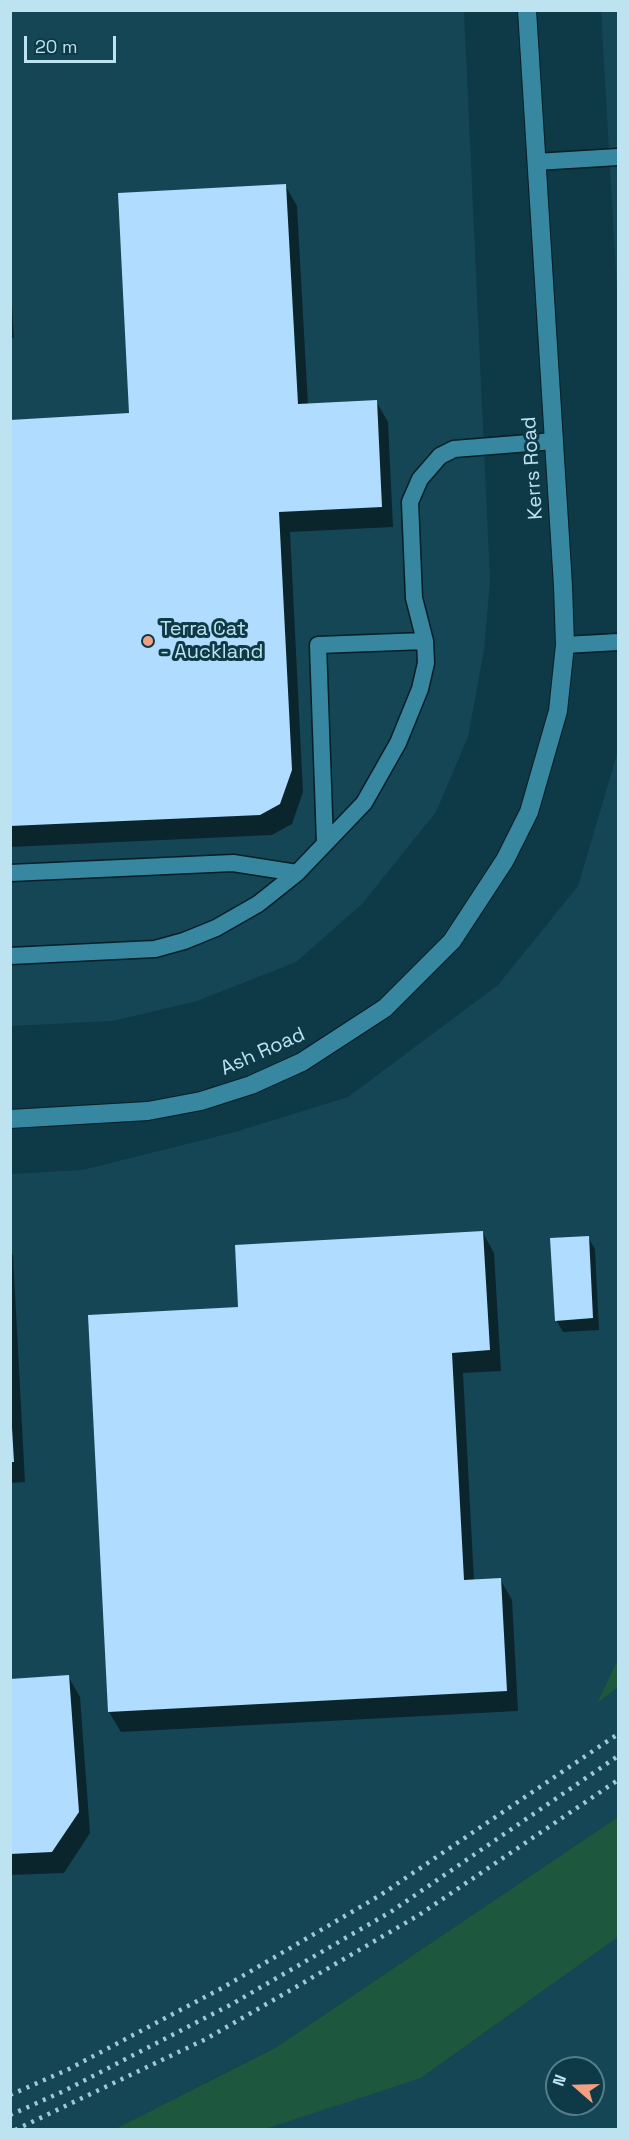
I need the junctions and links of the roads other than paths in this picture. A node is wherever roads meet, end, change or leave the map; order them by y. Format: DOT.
graph roads {
  1 [pos="527,10"];
  2 [pos="618,157"];
  3 [pos="536,162"];
  4 [pos="554,441"];
  5 [pos="425,641"];
  6 [pos="618,642"];
  7 [pos="565,645"];
  8 [pos="325,843"];
  9 [pos="10,873"];
  10 [pos="297,873"];
  11 [pos="478,906"];
  12 [pos="10,956"];
  13 [pos="10,1119"];
  1 -- 3 [label="main road, Kerrs Road"];
  2 -- 3 [label="lane"];
  3 -- 4 [label="main road, Kerrs Road"];
  4 -- 5 [label="lane"];
  4 -- 7 [label="main road, Kerrs Road"];
  5 -- 8 [label="lane"];
  5 -- 8 [label="lane"];
  6 -- 7 [label="lane"];
  7 -- 11 [label="main road, Kerrs Road"];
  8 -- 10 [label="lane"];
  9 -- 10 [label="lane"];
  10 -- 12 [label="lane"];
  11 -- 13 [label="main road, Ash Road"];
}
